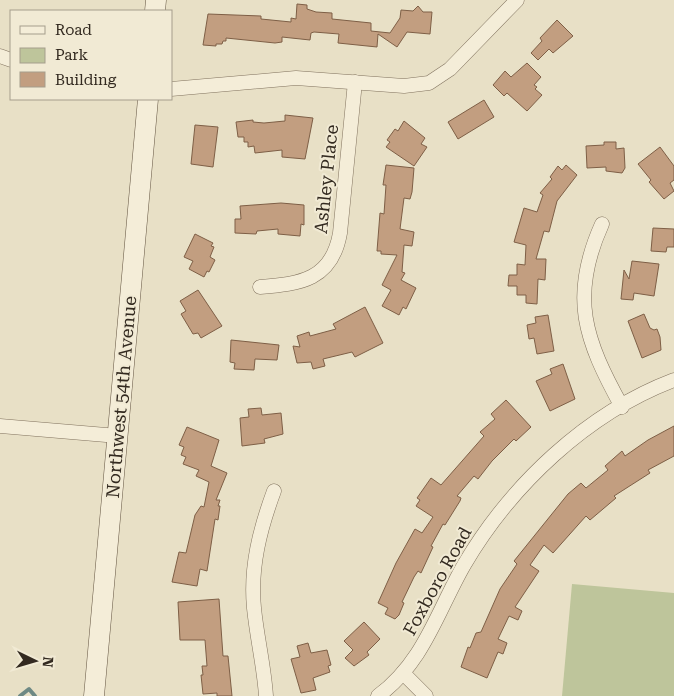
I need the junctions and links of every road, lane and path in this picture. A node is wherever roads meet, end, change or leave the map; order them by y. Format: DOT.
graph roads {
  1 [pos="518,0"];
  2 [pos="355,82"];
  3 [pos="172,88"];
  4 [pos="148,100"];
  5 [pos="602,224"];
  6 [pos="260,287"];
  7 [pos="674,380"];
  8 [pos="622,407"];
  9 [pos="0,426"];
  10 [pos="118,436"];
  11 [pos="274,491"];
  12 [pos="403,674"];
  13 [pos="94,696"];
  14 [pos="266,696"];
  15 [pos="378,696"];
  16 [pos="426,696"];
  1 -- 2 [label="street"];
  2 -- 3 [label="street"];
  2 -- 6 [label="street, Ashley Place"];
  4 -- 10 [label="street, Northwest 54th Avenue"];
  5 -- 8 [label="street"];
  7 -- 8 [label="street, Foxboro Road"];
  8 -- 12 [label="street, Foxboro Road"];
  9 -- 10 [label="street"];
  10 -- 13 [label="street, Northwest 54th Avenue"];
  11 -- 14 [label="street"];
  12 -- 15 [label="street, Foxboro Road"];
  12 -- 16 [label="street"];
}
